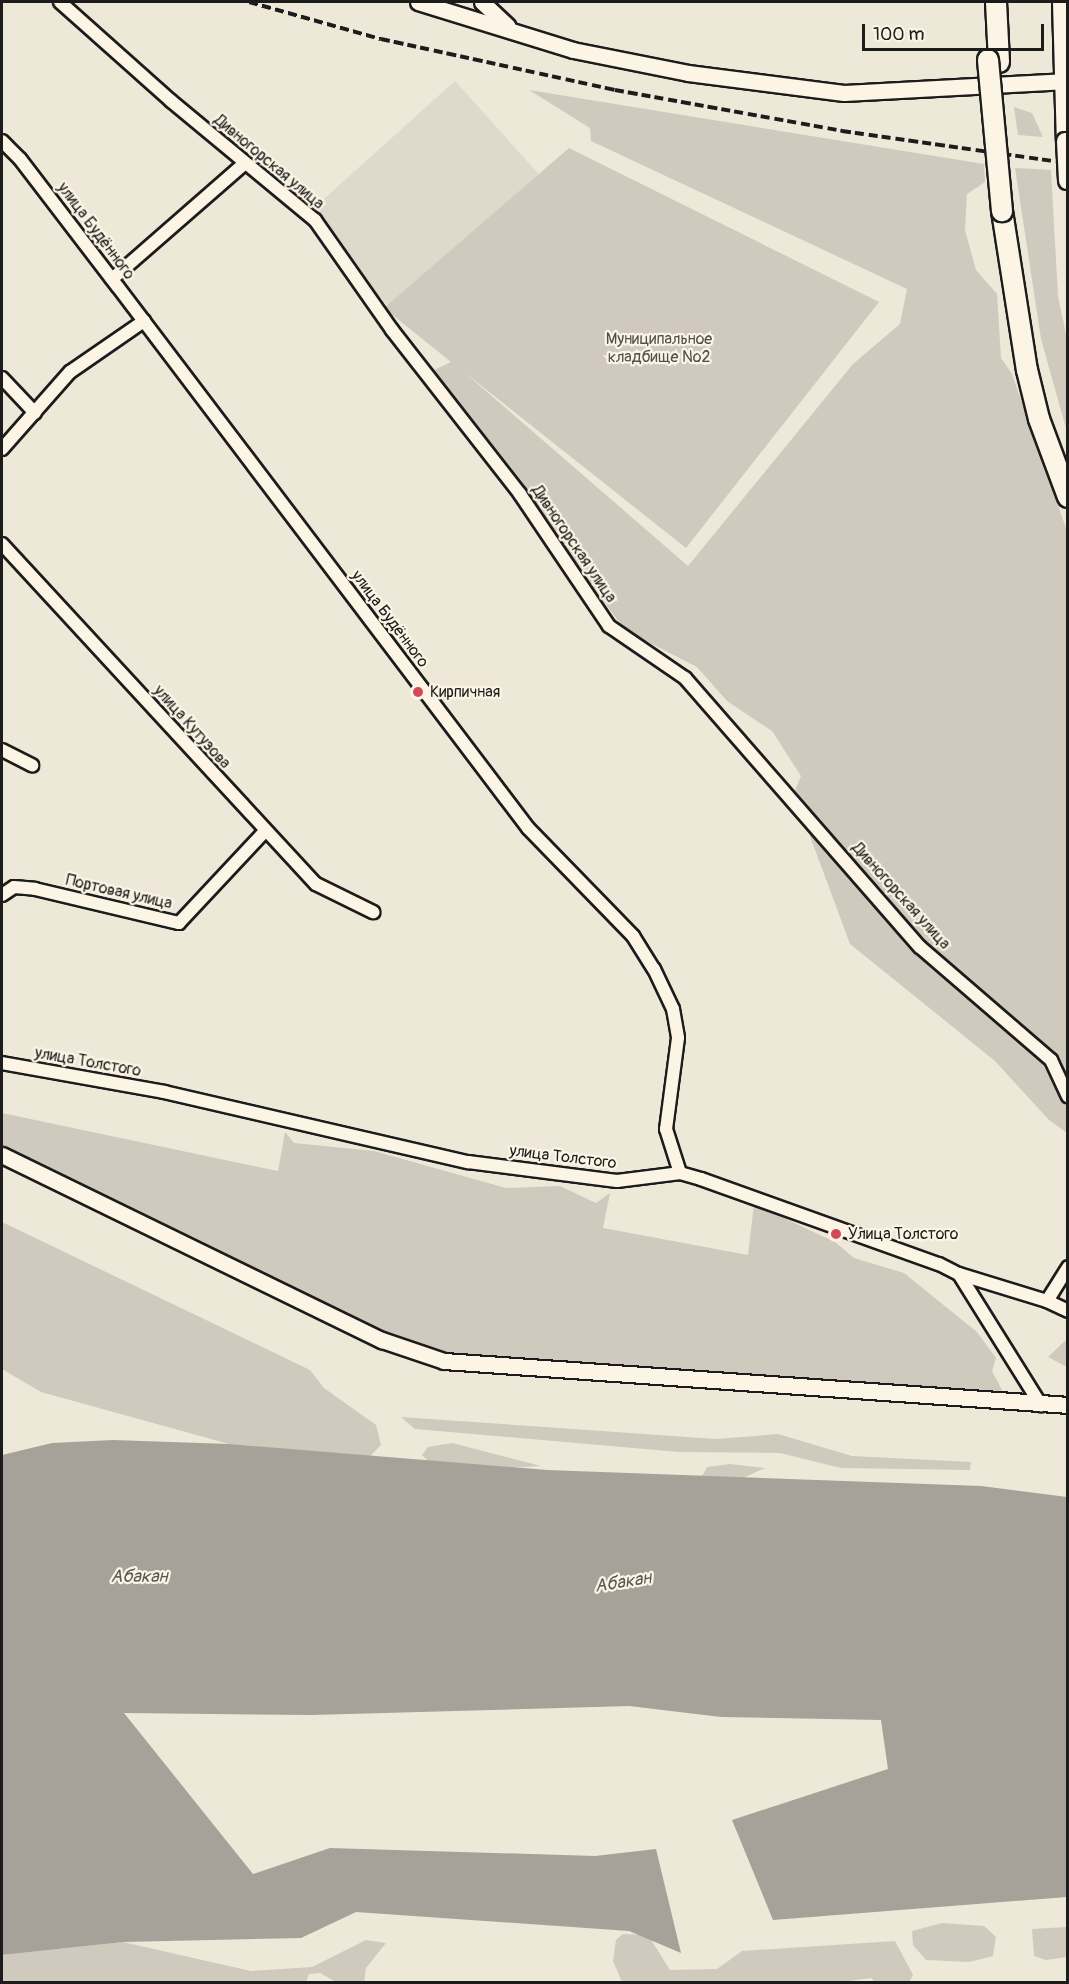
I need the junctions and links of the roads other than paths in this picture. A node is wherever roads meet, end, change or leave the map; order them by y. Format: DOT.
graph roads {
  1 [pos="60,2"];
  2 [pos="418,2"];
  3 [pos="482,2"];
  4 [pos="986,2"];
  5 [pos="996,2"];
  6 [pos="1060,2"];
  7 [pos="517,33"];
  8 [pos="1064,43"];
  9 [pos="994,61"];
  10 [pos="1063,81"];
  11 [pos="2,141"];
  12 [pos="245,163"];
  13 [pos="1067,181"];
  14 [pos="1068,191"];
  15 [pos="1007,211"];
  16 [pos="112,279"];
  17 [pos="144,321"];
  18 [pos="2,378"];
  19 [pos="35,413"];
  20 [pos="2,449"];
  21 [pos="1068,472"];
  22 [pos="1068,497"];
  23 [pos="2,544"];
  24 [pos="2,750"];
  25 [pos="32,765"];
  26 [pos="265,831"];
  27 [pos="2,895"];
  28 [pos="373,912"];
  29 [pos="2,1064"];
  30 [pos="1068,1096"];
  31 [pos="2,1155"];
  32 [pos="680,1173"];
  33 [pos="1068,1268"];
  34 [pos="959,1274"];
  35 [pos="1047,1301"];
  36 [pos="1068,1311"];
  37 [pos="1041,1405"];
  38 [pos="1068,1405"];
  1 -- 12 [label="street, Дивногорская улица"];
  2 -- 7 [label="street"];
  3 -- 7 [label="street"];
  4 -- 9 [label="main road"];
  5 -- 9 [label="main road"];
  6 -- 8 [label="main road"];
  7 -- 10 [label="street"];
  8 -- 10 [label="main road"];
  9 -- 15 [label="main road, bridge"];
  10 -- 13 [label="main road, bridge"];
  11 -- 16 [label="street, улица Будённого"];
  12 -- 16 [label="street"];
  12 -- 30 [label="street, Дивногорская улица"];
  13 -- 14 [label="main road"];
  15 -- 21 [label="main road"];
  15 -- 22 [label="main road"];
  16 -- 17 [label="street, улица Будённого"];
  17 -- 19 [label="street"];
  17 -- 32 [label="street, улица Будённого"];
  18 -- 19 [label="street"];
  19 -- 20 [label="street"];
  23 -- 26 [label="street, улица Кутузова"];
  24 -- 25 [label="street"];
  26 -- 27 [label="street, Портовая улица"];
  26 -- 28 [label="street, улица Кутузова"];
  29 -- 32 [label="street, улица Толстого"];
  31 -- 37 [label="street"];
  32 -- 34 [label="street, улица Толстого"];
  33 -- 35 [label="street"];
  34 -- 35 [label="street, улица Толстого"];
  34 -- 37 [label="street"];
  35 -- 36 [label="street, улица Толстого"];
  37 -- 38 [label="street"];
}
